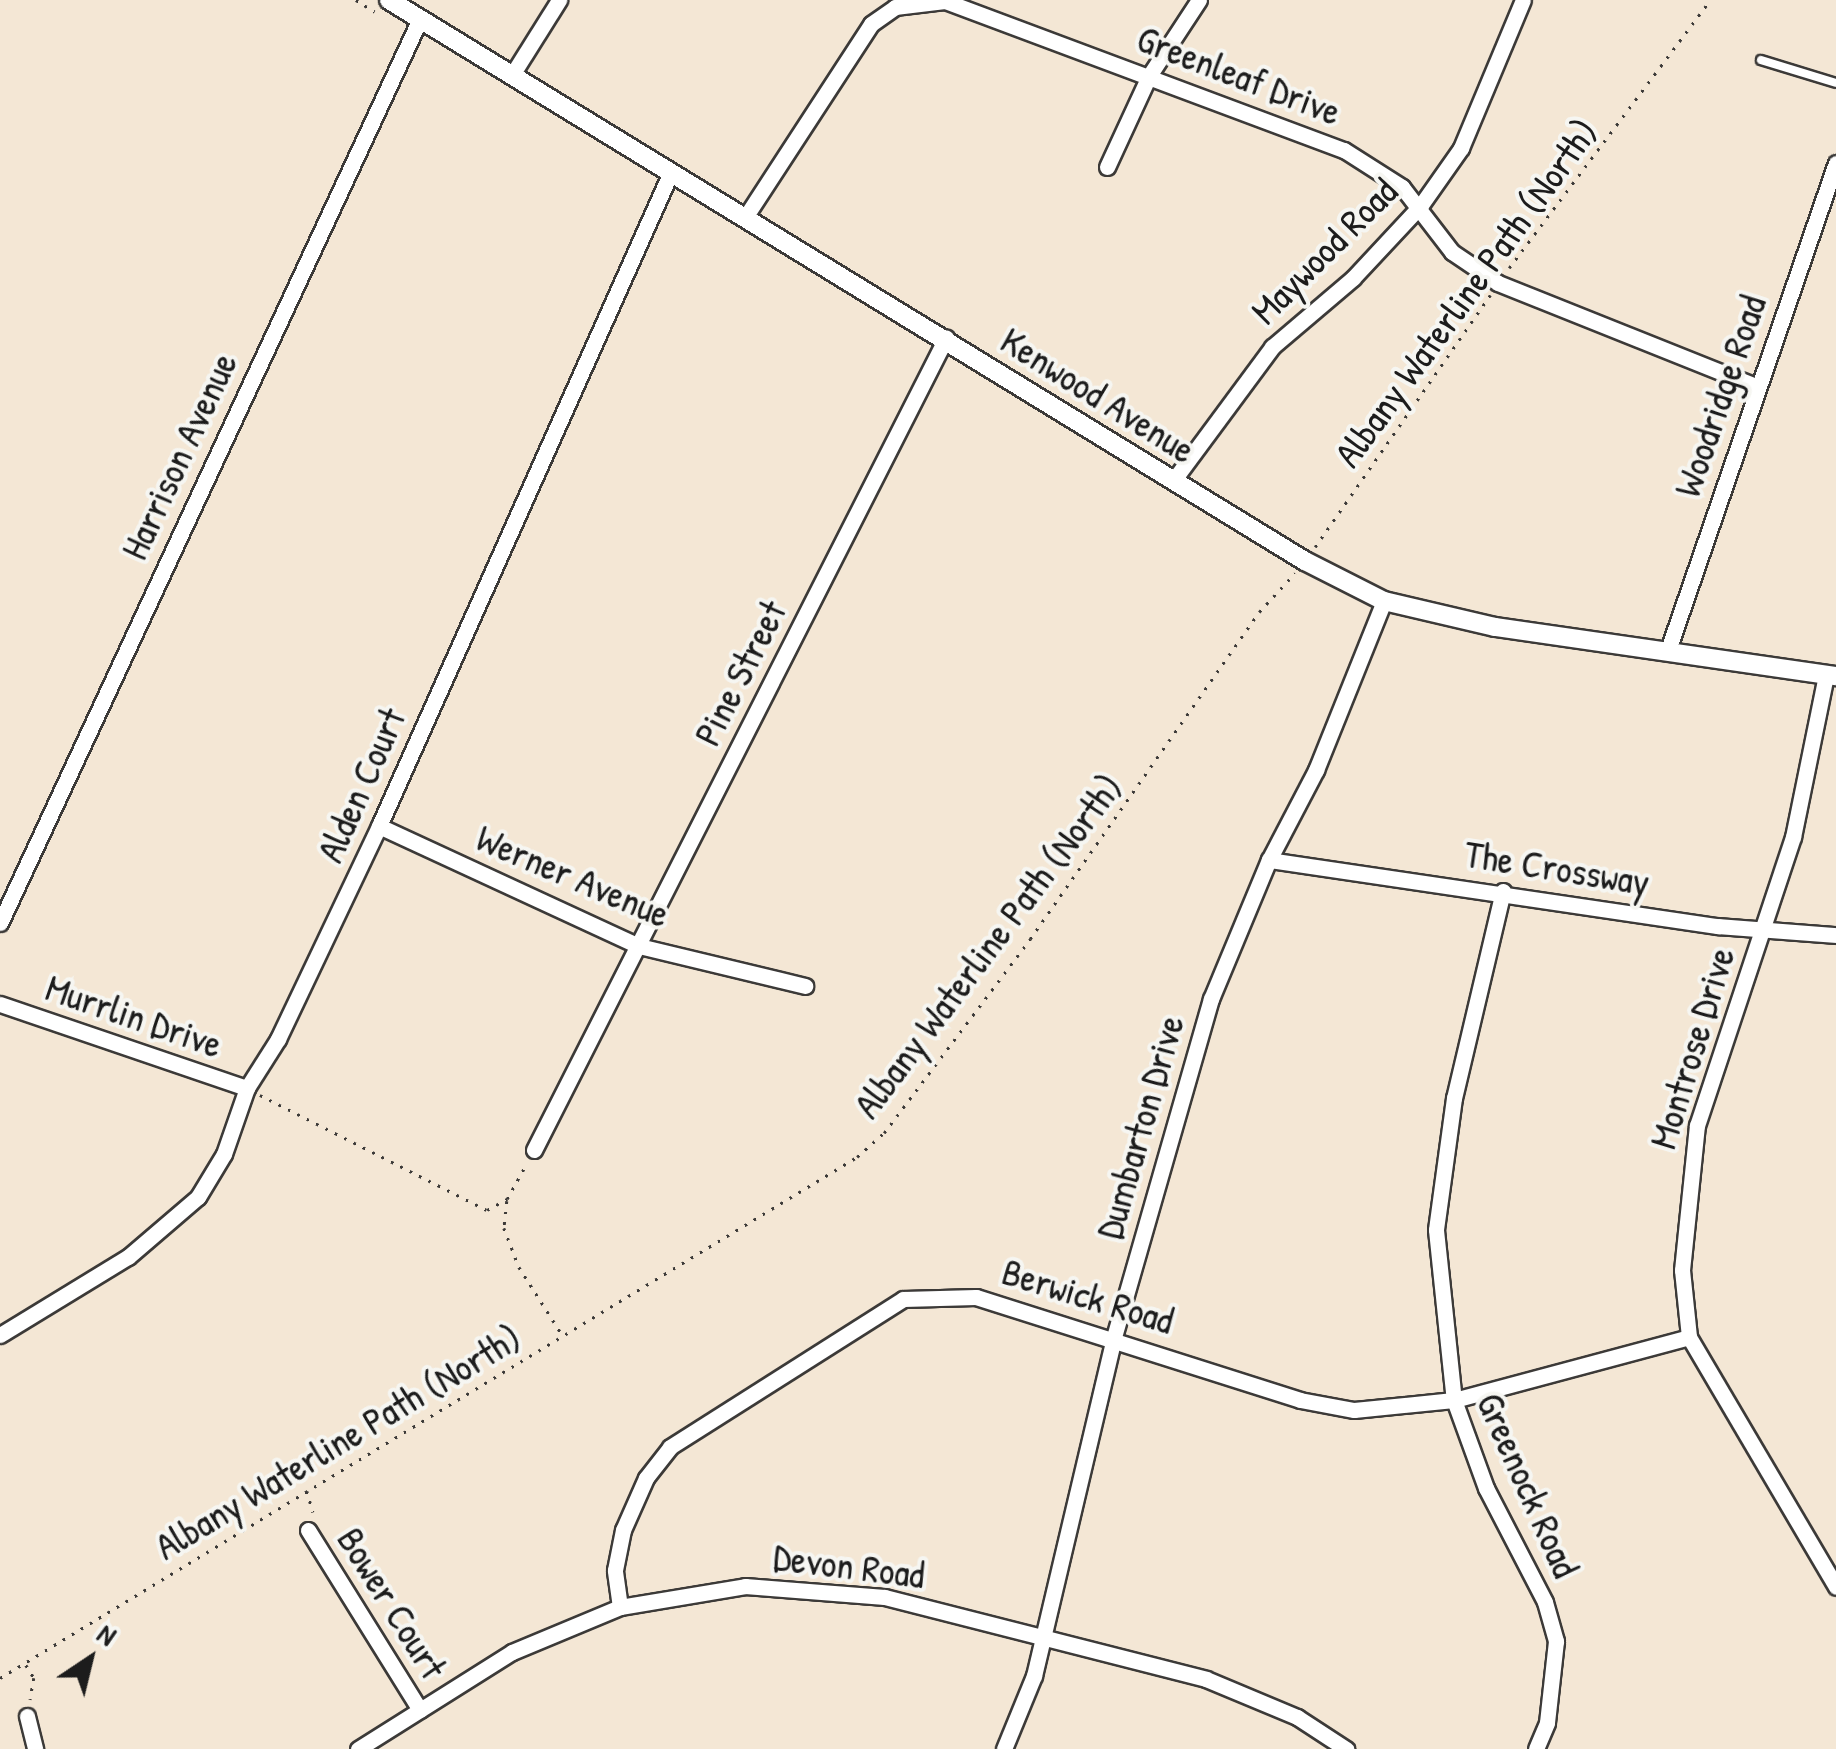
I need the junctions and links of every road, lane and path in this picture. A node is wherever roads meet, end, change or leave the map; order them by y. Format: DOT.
graph roads {
  1 [pos="389,0"];
  2 [pos="560,0"];
  3 [pos="1199,0"];
  4 [pos="1524,0"];
  5 [pos="1710,0"];
  6 [pos="420,19"];
  7 [pos="1761,60"];
  8 [pos="512,75"];
  9 [pos="1149,76"];
  10 [pos="1836,83"];
  11 [pos="1836,164"];
  12 [pos="1107,167"];
  13 [pos="671,172"];
  14 [pos="1421,205"];
  15 [pos="746,216"];
  16 [pos="1498,282"];
  17 [pos="946,338"];
  18 [pos="1756,386"];
  19 [pos="1173,481"];
  20 [pos="1305,561"];
  21 [pos="1384,601"];
  22 [pos="1668,650"];
  23 [pos="1831,676"];
  24 [pos="379,826"];
  25 [pos="1269,860"];
  26 [pos="1503,890"];
  27 [pos="0,923"];
  28 [pos="1763,927"];
  29 [pos="1836,935"];
  30 [pos="639,946"];
  31 [pos="805,986"];
  32 [pos="0,1004"];
  33 [pos="247,1088"];
  34 [pos="534,1150"];
  35 [pos="507,1199"];
  36 [pos="562,1334"];
  37 [pos="0,1335"];
  38 [pos="1114,1337"];
  39 [pos="1690,1337"];
  40 [pos="1454,1400"];
  41 [pos="307,1490"];
  42 [pos="308,1530"];
  43 [pos="1830,1560"];
  44 [pos="1836,1588"];
  45 [pos="620,1607"];
  46 [pos="1044,1638"];
  47 [pos="25,1662"];
  48 [pos="0,1678"];
  49 [pos="420,1710"];
  50 [pos="27,1716"];
  51 [pos="35,1749"];
  52 [pos="358,1749"];
  53 [pos="1004,1749"];
  54 [pos="1346,1749"];
  55 [pos="1536,1749"];
  1 -- 6 [label="street, Kenwood Avenue"];
  2 -- 8 [label="street"];
  3 -- 9 [label="street"];
  4 -- 14 [label="street, Maywood Road"];
  5 -- 16 [label="path, Albany Waterline Path (North)"];
  6 -- 8 [label="street, Kenwood Avenue"];
  6 -- 27 [label="street, Harrison Avenue"];
  7 -- 10 [label="lane"];
  8 -- 13 [label="street, Kenwood Avenue"];
  9 -- 12 [label="street"];
  9 -- 14 [label="street, Greenleaf Drive"];
  9 -- 15 [label="street, Greenleaf Drive"];
  11 -- 18 [label="street, Woodridge Road"];
  13 -- 15 [label="street, Kenwood Avenue"];
  13 -- 24 [label="street, Alden Court"];
  14 -- 16 [label="street, Greenleaf Drive"];
  14 -- 19 [label="street, Maywood Road"];
  15 -- 17 [label="street, Kenwood Avenue"];
  16 -- 18 [label="street, Greenleaf Drive"];
  16 -- 20 [label="path, Albany Waterline Path (North)"];
  17 -- 19 [label="street, Kenwood Avenue"];
  17 -- 30 [label="street, Pine Street"];
  18 -- 22 [label="street, Woodridge Road"];
  19 -- 20 [label="street, Kenwood Avenue"];
  20 -- 21 [label="street, Kenwood Avenue"];
  20 -- 36 [label="path, Albany Waterline Path (North)"];
  21 -- 22 [label="street, Kenwood Avenue"];
  21 -- 25 [label="street, Dumbarton Drive"];
  22 -- 23 [label="street, Kenwood Avenue"];
  23 -- 28 [label="street, Montrose Drive"];
  24 -- 30 [label="street, Werner Avenue"];
  24 -- 33 [label="street, Alden Court"];
  25 -- 26 [label="street, The Crossway"];
  25 -- 38 [label="street, Dumbarton Drive"];
  26 -- 28 [label="street, The Crossway"];
  26 -- 40 [label="street, Greenock Road"];
  28 -- 29 [label="street, The Crossway"];
  28 -- 39 [label="street, Montrose Drive"];
  30 -- 31 [label="street, Werner Avenue"];
  30 -- 34 [label="street, Pine Street"];
  32 -- 33 [label="street, Murrlin Drive"];
  33 -- 35 [label="path"];
  33 -- 37 [label="street, Alden Court"];
  34 -- 35 [label="path"];
  35 -- 36 [label="path"];
  36 -- 41 [label="path, Albany Waterline Path (North)"];
  38 -- 40 [label="street, Berwick Road"];
  38 -- 45 [label="street, Berwick Road"];
  38 -- 46 [label="street, Dumbarton Drive"];
  39 -- 40 [label="street, Berwick Road"];
  39 -- 43 [label="street, Montrose Drive"];
  40 -- 55 [label="street, Greenock Road"];
  41 -- 42 [label="path"];
  41 -- 47 [label="path, Albany Waterline Path (North)"];
  42 -- 49 [label="street, Bower Court"];
  43 -- 44 [label="street, Montrose Drive"];
  45 -- 46 [label="street, Devon Road"];
  45 -- 49 [label="street, Devon Road"];
  46 -- 53 [label="street, Dumbarton Drive"];
  46 -- 54 [label="street, Devon Road"];
  47 -- 48 [label="path, Albany Waterline Path (North)"];
  47 -- 50 [label="path"];
  49 -- 52 [label="street, Devon Road"];
  50 -- 51 [label="street"];
}
